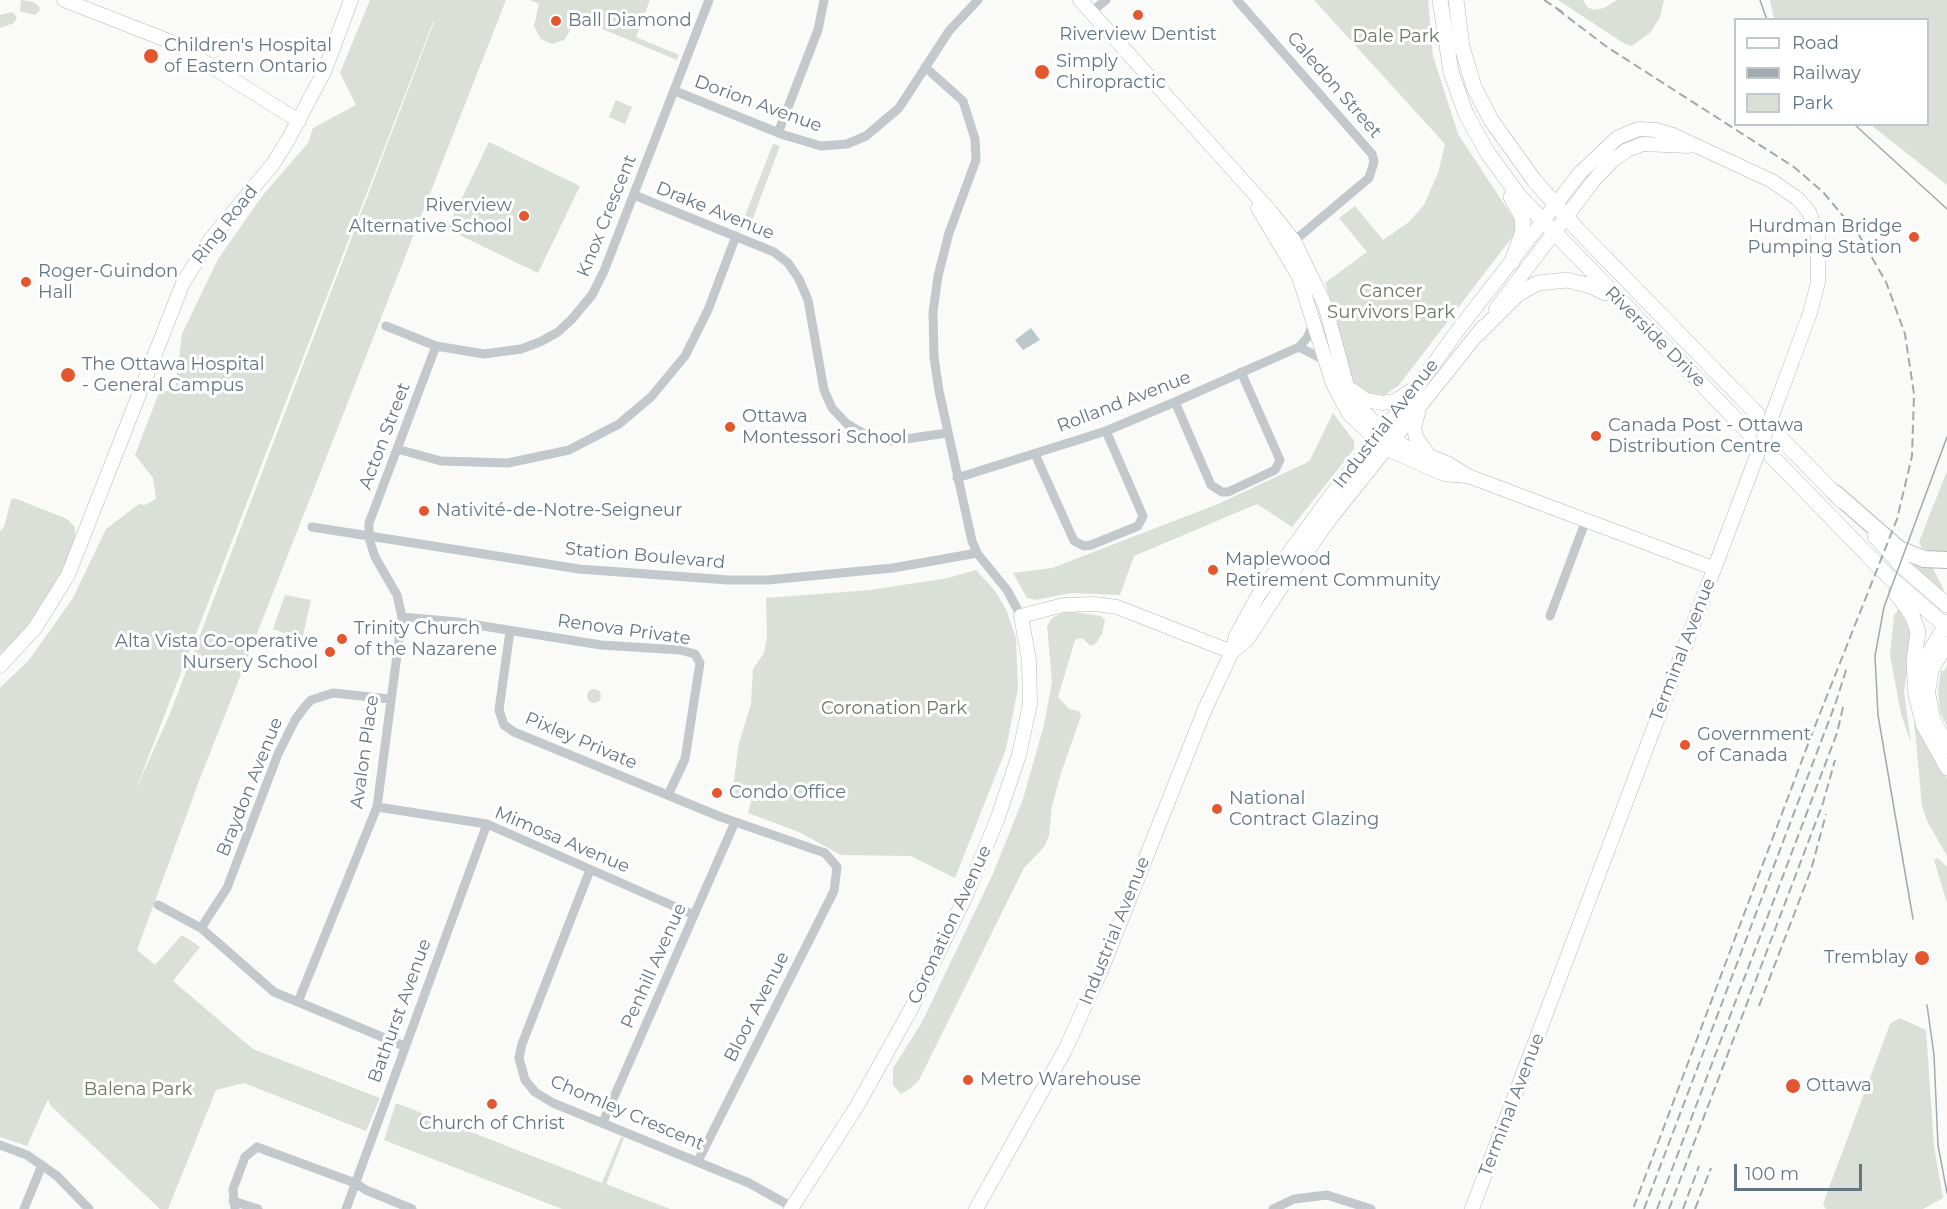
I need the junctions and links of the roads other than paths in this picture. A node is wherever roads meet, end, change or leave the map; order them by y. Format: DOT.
graph roads {
  1 [pos="64,0"];
  2 [pos="351,0"];
  3 [pos="709,0"];
  4 [pos="824,0"];
  5 [pos="978,0"];
  6 [pos="1080,0"];
  7 [pos="1106,0"];
  8 [pos="1236,0"];
  9 [pos="1440,0"];
  10 [pos="1455,0"];
  11 [pos="1091,12"];
  12 [pos="924,67"];
  13 [pos="675,91"];
  14 [pos="299,122"];
  15 [pos="778,133"];
  16 [pos="1495,165"];
  17 [pos="1243,182"];
  18 [pos="634,195"];
  19 [pos="1561,211"];
  20 [pos="1548,228"];
  21 [pos="736,236"];
  22 [pos="1294,241"];
  23 [pos="1512,262"];
  24 [pos="1623,305"];
  25 [pos="1314,321"];
  26 [pos="386,326"];
  27 [pos="1478,334"];
  28 [pos="436,346"];
  29 [pos="1299,347"];
  30 [pos="1326,362"];
  31 [pos="1241,372"];
  32 [pos="1426,375"];
  33 [pos="1347,386"];
  34 [pos="1175,402"];
  35 [pos="1419,410"];
  36 [pos="1106,431"];
  37 [pos="947,433"];
  38 [pos="1378,435"];
  39 [pos="1391,444"];
  40 [pos="397,449"];
  41 [pos="1035,454"];
  42 [pos="1430,456"];
  43 [pos="1468,476"];
  44 [pos="957,478"];
  45 [pos="1835,493"];
  46 [pos="1586,520"];
  47 [pos="312,527"];
  48 [pos="369,538"];
  49 [pos="976,553"];
  50 [pos="1867,554"];
  51 [pos="1947,560"];
  52 [pos="1713,568"];
  53 [pos="1947,606"];
  54 [pos="1021,615"];
  55 [pos="1550,615"];
  56 [pos="402,617"];
  57 [pos="1946,625"];
  58 [pos="510,631"];
  59 [pos="1947,644"];
  60 [pos="1232,652"];
  61 [pos="0,666"];
  62 [pos="1916,697"];
  63 [pos="390,699"];
  64 [pos="1947,746"];
  65 [pos="1947,768"];
  66 [pos="668,795"];
  67 [pos="377,807"];
  68 [pos="735,822"];
  69 [pos="487,824"];
  70 [pos="837,867"];
  71 [pos="590,870"];
  72 [pos="158,905"];
  73 [pos="694,915"];
  74 [pos="201,928"];
  75 [pos="298,1002"];
  76 [pos="404,1046"];
  77 [pos="603,1122"];
  78 [pos="0,1145"];
  79 [pos="698,1161"];
  80 [pos="42,1165"];
  81 [pos="355,1183"];
  82 [pos="234,1205"];
  83 [pos="977,1206"];
  84 [pos="791,1208"];
  85 [pos="24,1209"];
  86 [pos="89,1209"];
  87 [pos="258,1209"];
  88 [pos="346,1209"];
  89 [pos="412,1209"];
  90 [pos="1273,1209"];
  91 [pos="1371,1209"];
  92 [pos="1472,1209"];
  1 -- 14 [label="street"];
  2 -- 14 [label="street, Ring Road"];
  3 -- 13 [label="street, Knox Crescent"];
  4 -- 15 [label="street"];
  5 -- 12 [label="street, Dorion Avenue"];
  6 -- 11 [label="street"];
  7 -- 11 [label="street"];
  8 -- 22 [label="street, Caledon Street"];
  9 -- 16 [label="main road, Riverside Drive"];
  10 -- 19 [label="main road, Riverside Drive"];
  11 -- 17 [label="street"];
  12 -- 15 [label="street, Dorion Avenue"];
  12 -- 37 [label="street"];
  13 -- 15 [label="street, Dorion Avenue"];
  13 -- 18 [label="street, Knox Crescent"];
  14 -- 61 [label="street, Ring Road"];
  16 -- 20 [label="main road, Riverside Drive"];
  16 -- 23 [label="main road"];
  17 -- 22 [label="street"];
  17 -- 25 [label="street"];
  18 -- 21 [label="street, Drake Avenue"];
  18 -- 28 [label="street, Knox Crescent"];
  19 -- 20 [label="street, Industrial Avenue"];
  19 -- 45 [label="main road, Riverside Drive"];
  19 -- 52 [label="street, Terminal Avenue, bridge"];
  20 -- 23 [label="street, Industrial Avenue"];
  20 -- 24 [label="main road, Riverside Drive"];
  20 -- 27 [label="street, Industrial Avenue"];
  21 -- 37 [label="street, Drake Avenue"];
  21 -- 40 [label="street"];
  22 -- 33 [label="street"];
  23 -- 32 [label="street, Industrial Avenue"];
  24 -- 27 [label="main road"];
  24 -- 50 [label="main road, Riverside Drive"];
  25 -- 29 [label="street"];
  25 -- 30 [label="street"];
  26 -- 28 [label="street, Knox Crescent"];
  27 -- 35 [label="street, Industrial Avenue"];
  28 -- 40 [label="street, Acton Street"];
  29 -- 30 [label="street"];
  29 -- 31 [label="street, Rolland Avenue"];
  30 -- 38 [label="street"];
  31 -- 34 [label="street, Rolland Avenue"];
  31 -- 34 [label="street"];
  32 -- 33 [label="street"];
  32 -- 38 [label="street, Industrial Avenue"];
  33 -- 38 [label="street"];
  34 -- 36 [label="street, Rolland Avenue"];
  35 -- 39 [label="street, Industrial Avenue"];
  35 -- 42 [label="street"];
  36 -- 41 [label="street, Rolland Avenue"];
  36 -- 41 [label="street"];
  37 -- 44 [label="street"];
  38 -- 39 [label="street"];
  38 -- 60 [label="street, Industrial Avenue"];
  39 -- 42 [label="street"];
  39 -- 43 [label="street"];
  39 -- 60 [label="street, Industrial Avenue"];
  40 -- 48 [label="street, Acton Street"];
  41 -- 44 [label="street, Rolland Avenue"];
  42 -- 43 [label="street"];
  43 -- 46 [label="street"];
  44 -- 49 [label="street"];
  45 -- 51 [label="highway"];
  45 -- 53 [label="main road, Riverside Drive"];
  46 -- 52 [label="street"];
  46 -- 55 [label="street"];
  47 -- 48 [label="street, Station Boulevard"];
  48 -- 49 [label="street, Station Boulevard"];
  48 -- 56 [label="street, Avalon Place"];
  49 -- 54 [label="street"];
  50 -- 57 [label="main road, Riverside Drive"];
  50 -- 62 [label="main road"];
  52 -- 92 [label="street, Terminal Avenue"];
  54 -- 60 [label="street"];
  54 -- 84 [label="street, Coronation Avenue"];
  56 -- 58 [label="street, Renova Private"];
  56 -- 63 [label="street, Avalon Place"];
  57 -- 62 [label="street"];
  58 -- 66 [label="street, Pixley Private"];
  58 -- 66 [label="street, Renova Private"];
  59 -- 64 [label="street"];
  60 -- 83 [label="street, Industrial Avenue"];
  62 -- 65 [label="street"];
  63 -- 67 [label="street, Avalon Place"];
  63 -- 74 [label="street, Braydon Avenue"];
  66 -- 68 [label="street, Pixley Private"];
  67 -- 69 [label="street, Mimosa Avenue"];
  67 -- 75 [label="street, Avalon Place"];
  68 -- 70 [label="street, Pixley Private"];
  68 -- 73 [label="street, Penhill Avenue"];
  69 -- 71 [label="street, Mimosa Avenue"];
  69 -- 76 [label="street, Bathurst Avenue"];
  70 -- 79 [label="street, Bloor Avenue"];
  71 -- 73 [label="street, Mimosa Avenue"];
  71 -- 77 [label="street, Chomley Crescent"];
  72 -- 74 [label="street"];
  73 -- 77 [label="street, Penhill Avenue"];
  74 -- 75 [label="street"];
  75 -- 76 [label="street"];
  76 -- 81 [label="street, Bathurst Avenue"];
  77 -- 79 [label="street, Chomley Crescent"];
  78 -- 80 [label="street"];
  79 -- 84 [label="street, Chomley Crescent"];
  80 -- 85 [label="street"];
  80 -- 86 [label="street"];
  81 -- 82 [label="street"];
  81 -- 88 [label="street, Bathurst Avenue"];
  81 -- 89 [label="street"];
  82 -- 87 [label="street"];
  90 -- 91 [label="street"];
}
